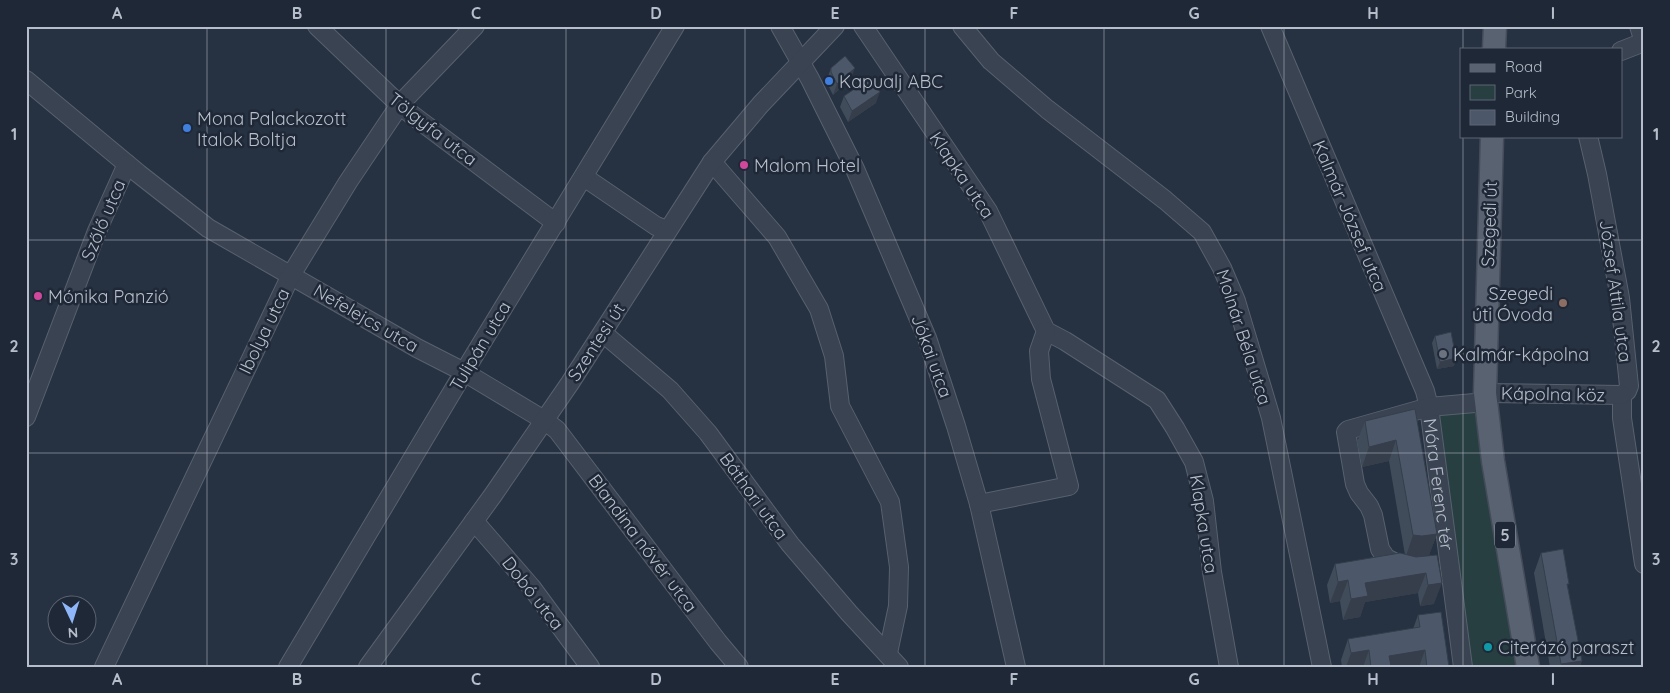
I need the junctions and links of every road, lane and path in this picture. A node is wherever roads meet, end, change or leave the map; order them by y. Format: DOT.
graph roads {
  1 [pos="317,26"];
  2 [pos="475,26"];
  3 [pos="676,26"];
  4 [pos="780,26"];
  5 [pos="835,26"];
  6 [pos="863,26"];
  7 [pos="962,26"];
  8 [pos="1270,26"];
  9 [pos="1495,26"];
  10 [pos="1639,26"];
  11 [pos="1644,42"];
  12 [pos="1494,48"];
  13 [pos="1622,51"];
  14 [pos="801,63"];
  15 [pos="26,80"];
  16 [pos="400,105"];
  17 [pos="1492,138"];
  18 [pos="1588,138"];
  19 [pos="712,162"];
  20 [pos="127,164"];
  21 [pos="584,177"];
  22 [pos="556,223"];
  23 [pos="668,230"];
  24 [pos="291,275"];
  25 [pos="1046,331"];
  26 [pos="603,333"];
  27 [pos="464,372"];
  28 [pos="1622,395"];
  29 [pos="1485,398"];
  30 [pos="1429,407"];
  31 [pos="26,417"];
  32 [pos="544,420"];
  33 [pos="979,504"];
  34 [pos="474,521"];
  35 [pos="1644,564"];
  36 [pos="1418,566"];
  37 [pos="888,653"];
  38 [pos="104,667"];
  39 [pos="288,667"];
  40 [pos="368,667"];
  41 [pos="590,667"];
  42 [pos="739,667"];
  43 [pos="899,667"];
  44 [pos="1016,667"];
  45 [pos="1229,667"];
  46 [pos="1322,667"];
  47 [pos="1463,667"];
  48 [pos="1528,667"];
  1 -- 16 [label="street, Tölgyfa utca"];
  2 -- 16 [label="street, Ibolya utca"];
  3 -- 21 [label="street, Tulipán utca"];
  4 -- 14 [label="street, Jókai utca"];
  5 -- 14 [label="street, Szentesi út"];
  6 -- 25 [label="street, Klapka utca"];
  7 -- 46 [label="street, Molnár Béla utca"];
  8 -- 30 [label="street, Kalmár József utca"];
  9 -- 12 [label="main road"];
  10 -- 11 [label="street"];
  11 -- 13 [label="street"];
  14 -- 19 [label="street, Szentesi út"];
  14 -- 33 [label="street, Jókai utca"];
  15 -- 20 [label="street, Nefelejcs utca"];
  16 -- 22 [label="street, Tölgyfa utca"];
  16 -- 24 [label="street, Ibolya utca"];
  17 -- 29 [label="main road, Szegedi út / 5"];
  18 -- 28 [label="street, József Attila utca"];
  19 -- 23 [label="street, Szentesi út"];
  19 -- 37 [label="street"];
  20 -- 24 [label="street, Nefelejcs utca"];
  20 -- 31 [label="street, Szőlő utca"];
  21 -- 22 [label="street, Tulipán utca"];
  21 -- 23 [label="street"];
  22 -- 27 [label="street, Tulipán utca"];
  23 -- 26 [label="street, Szentesi út"];
  24 -- 27 [label="street, Nefelejcs utca"];
  24 -- 38 [label="street, Ibolya utca"];
  25 -- 33 [label="street"];
  25 -- 45 [label="street, Klapka utca"];
  26 -- 32 [label="street, Szentesi út"];
  26 -- 37 [label="street, Báthori utca"];
  27 -- 32 [label="street, Nefelejcs utca"];
  27 -- 39 [label="street, Tulipán utca"];
  28 -- 29 [label="street, Kápolna köz"];
  28 -- 35 [label="street, József Attila utca"];
  29 -- 30 [label="street, Móra Ferenc tér"];
  29 -- 48 [label="main road, 5"];
  30 -- 36 [label="street, Móra Ferenc tér"];
  30 -- 47 [label="street, Móra Ferenc tér"];
  32 -- 34 [label="street, Szentesi út"];
  32 -- 42 [label="street, Blandina nővér utca"];
  33 -- 44 [label="street, Jókai utca"];
  34 -- 40 [label="street, Szentesi út"];
  34 -- 41 [label="street, Dobó utca"];
  37 -- 43 [label="street, Báthori utca"];
}
